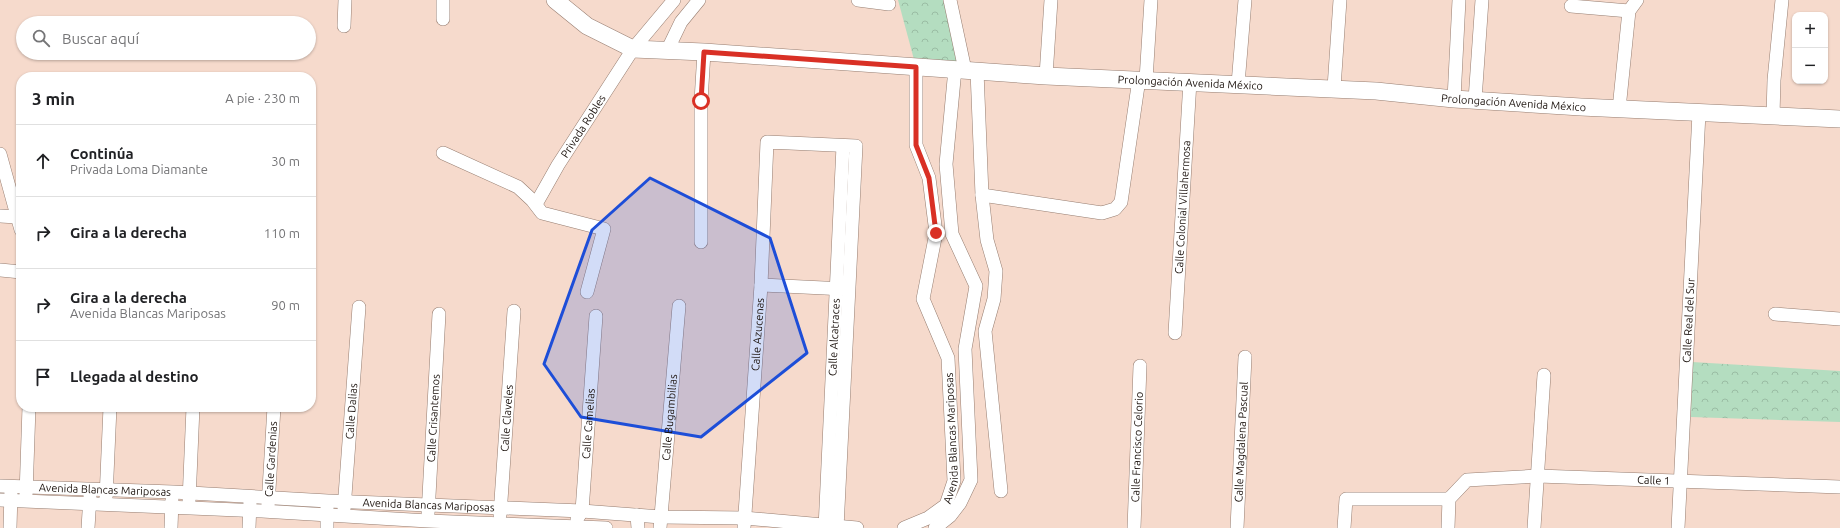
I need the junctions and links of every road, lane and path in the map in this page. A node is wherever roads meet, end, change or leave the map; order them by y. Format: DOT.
graph roads {
  1 [pos="344,0"];
  2 [pos="442,0"];
  3 [pos="555,0"];
  4 [pos="674,0"];
  5 [pos="699,0"];
  6 [pos="858,0"];
  7 [pos="950,0"];
  8 [pos="1051,0"];
  9 [pos="1151,0"];
  10 [pos="1245,0"];
  11 [pos="1340,0"];
  12 [pos="1459,0"];
  13 [pos="1482,0"];
  14 [pos="1637,0"];
  15 [pos="1782,0"];
  16 [pos="890,4"];
  17 [pos="1571,6"];
  18 [pos="1629,11"];
  19 [pos="442,18"];
  20 [pos="344,26"];
  21 [pos="633,49"];
  22 [pos="667,50"];
  23 [pos="704,52"];
  24 [pos="916,67"];
  25 [pos="966,70"];
  26 [pos="1046,76"];
  27 [pos="1142,80"];
  28 [pos="1190,81"];
  29 [pos="1238,84"];
  30 [pos="1334,88"];
  31 [pos="1454,99"];
  32 [pos="1475,100"];
  33 [pos="1619,109"];
  34 [pos="1698,113"];
  35 [pos="1774,115"];
  36 [pos="1840,119"];
  37 [pos="843,146"];
  38 [pos="443,153"];
  39 [pos="0,154"];
  40 [pos="982,195"];
  41 [pos="536,204"];
  42 [pos="16,213"];
  43 [pos="0,216"];
  44 [pos="16,217"];
  45 [pos="701,242"];
  46 [pos="0,270"];
  47 [pos="16,272"];
  48 [pos="761,285"];
  49 [pos="843,289"];
  50 [pos="587,292"];
  51 [pos="679,306"];
  52 [pos="359,308"];
  53 [pos="514,311"];
  54 [pos="439,314"];
  55 [pos="1775,314"];
  56 [pos="596,316"];
  57 [pos="1840,319"];
  58 [pos="1175,333"];
  59 [pos="1245,357"];
  60 [pos="1140,366"];
  61 [pos="1544,375"];
  62 [pos="29,412"];
  63 [pos="110,412"];
  64 [pos="193,412"];
  65 [pos="274,412"];
  66 [pos="1538,476"];
  67 [pos="1680,482"];
  68 [pos="6,486"];
  69 [pos="26,487"];
  70 [pos="1840,487"];
  71 [pos="90,489"];
  72 [pos="106,490"];
  73 [pos="1001,491"];
  74 [pos="173,492"];
  75 [pos="189,493"];
  76 [pos="250,496"];
  77 [pos="268,498"];
  78 [pos="1450,499"];
  79 [pos="5,500"];
  80 [pos="26,501"];
  81 [pos="328,501"];
  82 [pos="344,501"];
  83 [pos="408,504"];
  84 [pos="89,505"];
  85 [pos="106,505"];
  86 [pos="428,505"];
  87 [pos="487,507"];
  88 [pos="172,508"];
  89 [pos="502,508"];
  90 [pos="189,509"];
  91 [pos="250,510"];
  92 [pos="268,511"];
  93 [pos="582,511"];
  94 [pos="327,515"];
  95 [pos="343,516"];
  96 [pos="428,522"];
  97 [pos="638,522"];
  98 [pos="660,522"];
  99 [pos="714,523"];
  100 [pos="744,523"];
  101 [pos="407,524"];
  102 [pos="490,526"];
  103 [pos="831,527"];
  104 [pos="10,528"];
  105 [pos="88,528"];
  106 [pos="171,528"];
  107 [pos="249,528"];
  108 [pos="326,528"];
  109 [pos="573,528"];
  110 [pos="606,528"];
  111 [pos="857,528"];
  112 [pos="904,528"];
  113 [pos="935,528"];
  114 [pos="1134,528"];
  115 [pos="1237,528"];
  116 [pos="1344,528"];
  117 [pos="1448,528"];
  118 [pos="1534,528"];
  119 [pos="1678,528"];
  1 -- 20 [label="street"];
  2 -- 19 [label="street"];
  3 -- 21 [label="main road, Prolongación Avenida México"];
  4 -- 21 [label="street, Privada Robles"];
  5 -- 22 [label="street"];
  6 -- 16 [label="street"];
  7 -- 25 [label="street"];
  8 -- 26 [label="street"];
  9 -- 27 [label="street"];
  10 -- 29 [label="street"];
  11 -- 30 [label="street"];
  12 -- 31 [label="street"];
  13 -- 32 [label="street"];
  14 -- 18 [label="street"];
  15 -- 35 [label="street"];
  17 -- 18 [label="street"];
  18 -- 33 [label="street"];
  21 -- 22 [label="main road, Prolongación Avenida México"];
  21 -- 41 [label="street, Privada Robles"];
  22 -- 23 [label="main road, Prolongación Avenida México"];
  23 -- 24 [label="main road, Prolongación Avenida México"];
  23 -- 45 [label="street"];
  24 -- 25 [label="main road, Prolongación Avenida México"];
  24 -- 112 [label="street, Avenida Blancas Mariposas"];
  25 -- 26 [label="main road, Prolongación Avenida México"];
  25 -- 40 [label="street"];
  25 -- 113 [label="street, Avenida Blancas Mariposas"];
  26 -- 27 [label="main road, Prolongación Avenida México"];
  27 -- 28 [label="main road, Prolongación Avenida México"];
  27 -- 40 [label="street"];
  28 -- 29 [label="main road, Prolongación Avenida México"];
  28 -- 58 [label="street, Calle Colonial Villahermosa"];
  29 -- 30 [label="main road, Prolongación Avenida México"];
  30 -- 31 [label="main road, Prolongación Avenida México"];
  31 -- 32 [label="main road, Prolongación Avenida México"];
  32 -- 33 [label="main road, Prolongación Avenida México"];
  33 -- 34 [label="main road, Prolongación Avenida México"];
  34 -- 35 [label="main road, Prolongación Avenida México"];
  34 -- 67 [label="street, Calle Real del Sur"];
  35 -- 36 [label="main road, Prolongación Avenida México"];
  37 -- 48 [label="street, Calle Azucenas"];
  37 -- 49 [label="street, Calle Alcatraces"];
  37 -- 49 [label="street, Calle Alcatraces"];
  38 -- 41 [label="street"];
  39 -- 42 [label="street"];
  40 -- 73 [label="street"];
  41 -- 50 [label="street"];
  43 -- 44 [label="street"];
  46 -- 47 [label="street"];
  48 -- 49 [label="street"];
  48 -- 100 [label="street, Calle Azucenas"];
  49 -- 103 [label="street, Calle Alcatraces"];
  51 -- 98 [label="street, Calle Bugambilias"];
  52 -- 82 [label="street, Calle Dalias"];
  53 -- 89 [label="street, Calle Claveles"];
  54 -- 86 [label="street, Calle Crisantemos"];
  55 -- 57 [label="street"];
  56 -- 93 [label="street, Calle Camelias"];
  59 -- 115 [label="street, Calle Magdalena Pascual"];
  60 -- 114 [label="street, Calle Francisco Celorio"];
  61 -- 66 [label="street"];
  62 -- 69 [label="street"];
  63 -- 72 [label="street"];
  64 -- 75 [label="street"];
  65 -- 77 [label="street, Calle Gardenias"];
  66 -- 67 [label="street, Calle 1"];
  66 -- 78 [label="street, Calle 1"];
  66 -- 118 [label="street"];
  67 -- 70 [label="street, Calle 1"];
  67 -- 119 [label="street, Calle Real del Sur"];
  68 -- 69 [label="street, Avenida Blancas Mariposas"];
  68 -- 79 [label="street"];
  69 -- 71 [label="street, Avenida Blancas Mariposas"];
  69 -- 80 [label="street"];
  71 -- 72 [label="street, Avenida Blancas Mariposas"];
  71 -- 84 [label="street"];
  72 -- 74 [label="street, Avenida Blancas Mariposas"];
  72 -- 85 [label="street"];
  74 -- 75 [label="street, Avenida Blancas Mariposas"];
  74 -- 88 [label="street"];
  75 -- 76 [label="street, Avenida Blancas Mariposas"];
  75 -- 90 [label="street"];
  76 -- 77 [label="street, Avenida Blancas Mariposas"];
  76 -- 91 [label="street, Calle Gardenias"];
  77 -- 81 [label="street, Avenida Blancas Mariposas"];
  77 -- 92 [label="street, Calle Gardenias"];
  78 -- 116 [label="street"];
  78 -- 117 [label="street"];
  79 -- 80 [label="street, Avenida Blancas Mariposas"];
  79 -- 104 [label="street"];
  80 -- 84 [label="street, Avenida Blancas Mariposas"];
  81 -- 82 [label="street, Avenida Blancas Mariposas"];
  81 -- 94 [label="street"];
  82 -- 83 [label="street, Avenida Blancas Mariposas"];
  82 -- 95 [label="street, Calle Dalias"];
  83 -- 86 [label="street, Avenida Blancas Mariposas"];
  83 -- 101 [label="street"];
  84 -- 85 [label="street, Avenida Blancas Mariposas"];
  84 -- 105 [label="street"];
  85 -- 88 [label="street, Avenida Blancas Mariposas"];
  86 -- 87 [label="street, Avenida Blancas Mariposas"];
  86 -- 96 [label="street, Calle Crisantemos"];
  87 -- 89 [label="street, Avenida Blancas Mariposas"];
  87 -- 102 [label="street"];
  88 -- 90 [label="street, Avenida Blancas Mariposas"];
  88 -- 106 [label="street"];
  89 -- 93 [label="street, Avenida Blancas Mariposas"];
  89 -- 102 [label="street, Calle Claveles"];
  90 -- 91 [label="street, Avenida Blancas Mariposas"];
  91 -- 92 [label="street, Avenida Blancas Mariposas"];
  91 -- 107 [label="street, Calle Gardenias"];
  92 -- 94 [label="street, Avenida Blancas Mariposas"];
  93 -- 97 [label="street, Avenida Blancas Mariposas"];
  93 -- 109 [label="street, Calle Camelias"];
  94 -- 95 [label="street, Avenida Blancas Mariposas"];
  94 -- 108 [label="street"];
  95 -- 101 [label="street, Avenida Blancas Mariposas"];
  96 -- 101 [label="street, Avenida Blancas Mariposas"];
  96 -- 102 [label="street, Avenida Blancas Mariposas"];
  97 -- 98 [label="street, Avenida Blancas Mariposas"];
  98 -- 99 [label="street, Avenida Blancas Mariposas"];
  99 -- 100 [label="street, Avenida Blancas Mariposas"];
  100 -- 103 [label="street, Avenida Blancas Mariposas"];
  102 -- 109 [label="street, Avenida Blancas Mariposas"];
  103 -- 111 [label="street, Avenida Blancas Mariposas"];
  109 -- 110 [label="street, Avenida Blancas Mariposas"];
}
